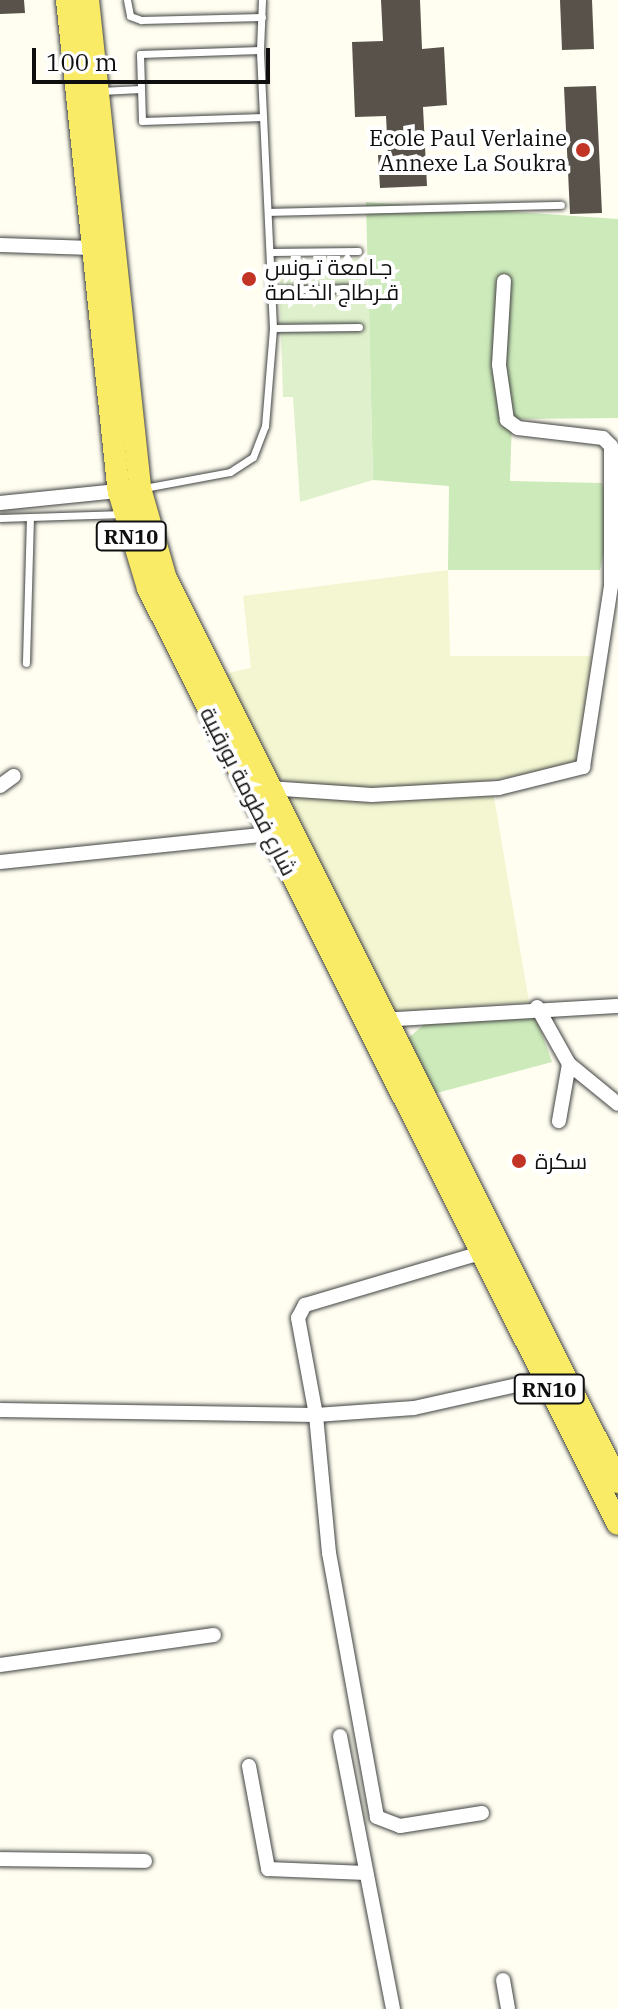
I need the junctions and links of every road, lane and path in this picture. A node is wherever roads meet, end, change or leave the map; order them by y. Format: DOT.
graph roads {
  1 [pos="67,0"];
  2 [pos="88,0"];
  3 [pos="127,0"];
  4 [pos="262,0"];
  5 [pos="262,17"];
  6 [pos="260,50"];
  7 [pos="141,89"];
  8 [pos="96,91"];
  9 [pos="263,117"];
  10 [pos="561,205"];
  11 [pos="269,212"];
  12 [pos="0,245"];
  13 [pos="93,248"];
  14 [pos="358,251"];
  15 [pos="271,252"];
  16 [pos="504,281"];
  17 [pos="360,288"];
  18 [pos="272,290"];
  19 [pos="359,327"];
  20 [pos="273,328"];
  21 [pos="130,490"];
  22 [pos="0,503"];
  23 [pos="614,509"];
  24 [pos="124,514"];
  25 [pos="30,517"];
  26 [pos="0,518"];
  27 [pos="26,663"];
  28 [pos="14,776"];
  29 [pos="0,786"];
  30 [pos="268,788"];
  31 [pos="271,834"];
  32 [pos="0,862"];
  33 [pos="618,1006"];
  34 [pos="537,1007"];
  35 [pos="376,1020"];
  36 [pos="569,1064"];
  37 [pos="618,1104"];
  38 [pos="559,1121"];
  39 [pos="484,1252"];
  40 [pos="544,1379"];
  41 [pos="0,1410"];
  42 [pos="316,1415"];
  43 [pos="611,1454"];
  44 [pos="618,1482"];
  45 [pos="618,1524"];
  46 [pos="214,1635"];
  47 [pos="0,1665"];
  48 [pos="340,1736"];
  49 [pos="249,1766"];
  50 [pos="482,1813"];
  51 [pos="0,1859"];
  52 [pos="145,1861"];
  53 [pos="366,1873"];
  54 [pos="503,1980"];
  55 [pos="393,2009"];
  56 [pos="508,2009"];
  1 -- 13 [label="main road, شارع فطومة بورقيبة / RN10"];
  2 -- 8 [label="main road, شارع فطومة بورقيبة / RN10"];
  3 -- 5 [label="lane"];
  4 -- 5 [label="lane"];
  5 -- 6 [label="lane"];
  6 -- 7 [label="lane"];
  6 -- 9 [label="lane"];
  7 -- 8 [label="lane"];
  7 -- 9 [label="lane"];
  8 -- 21 [label="main road, شارع فطومة بورقيبة / RN10"];
  9 -- 11 [label="lane"];
  10 -- 11 [label="lane"];
  11 -- 15 [label="lane"];
  12 -- 13 [label="street"];
  13 -- 21 [label="main road, شارع فطومة بورقيبة / RN10"];
  14 -- 15 [label="lane"];
  15 -- 18 [label="lane"];
  16 -- 23 [label="street"];
  17 -- 18 [label="lane"];
  18 -- 20 [label="lane"];
  19 -- 20 [label="lane"];
  20 -- 21 [label="lane"];
  21 -- 22 [label="street"];
  21 -- 24 [label="main road, شارع فطومة بورقيبة / RN10"];
  21 -- 30 [label="main road, شارع فطومة بورقيبة / RN10"];
  23 -- 30 [label="street"];
  24 -- 25 [label="lane"];
  24 -- 31 [label="main road, شارع فطومة بورقيبة / RN10"];
  25 -- 26 [label="lane"];
  25 -- 27 [label="lane"];
  28 -- 29 [label="street"];
  30 -- 35 [label="main road, شارع فطومة بورقيبة / RN10"];
  31 -- 32 [label="street"];
  31 -- 35 [label="main road, شارع فطومة بورقيبة / RN10"];
  33 -- 34 [label="street"];
  34 -- 35 [label="street"];
  34 -- 36 [label="street"];
  35 -- 39 [label="main road, شارع فطومة بورقيبة / RN10"];
  35 -- 43 [label="main road, شارع فطومة بورقيبة / RN10"];
  36 -- 37 [label="street"];
  36 -- 38 [label="street"];
  39 -- 40 [label="main road, شارع فطومة بورقيبة / RN10"];
  39 -- 42 [label="street"];
  40 -- 42 [label="street"];
  40 -- 45 [label="main road, شارع فطومة بورقيبة / RN10"];
  41 -- 42 [label="street"];
  42 -- 50 [label="street"];
  43 -- 44 [label="main road, شارع فطومة بورقيبة / RN10"];
  46 -- 47 [label="street"];
  48 -- 53 [label="street"];
  49 -- 53 [label="street"];
  51 -- 52 [label="street"];
  53 -- 55 [label="street"];
  54 -- 56 [label="street"];
}
